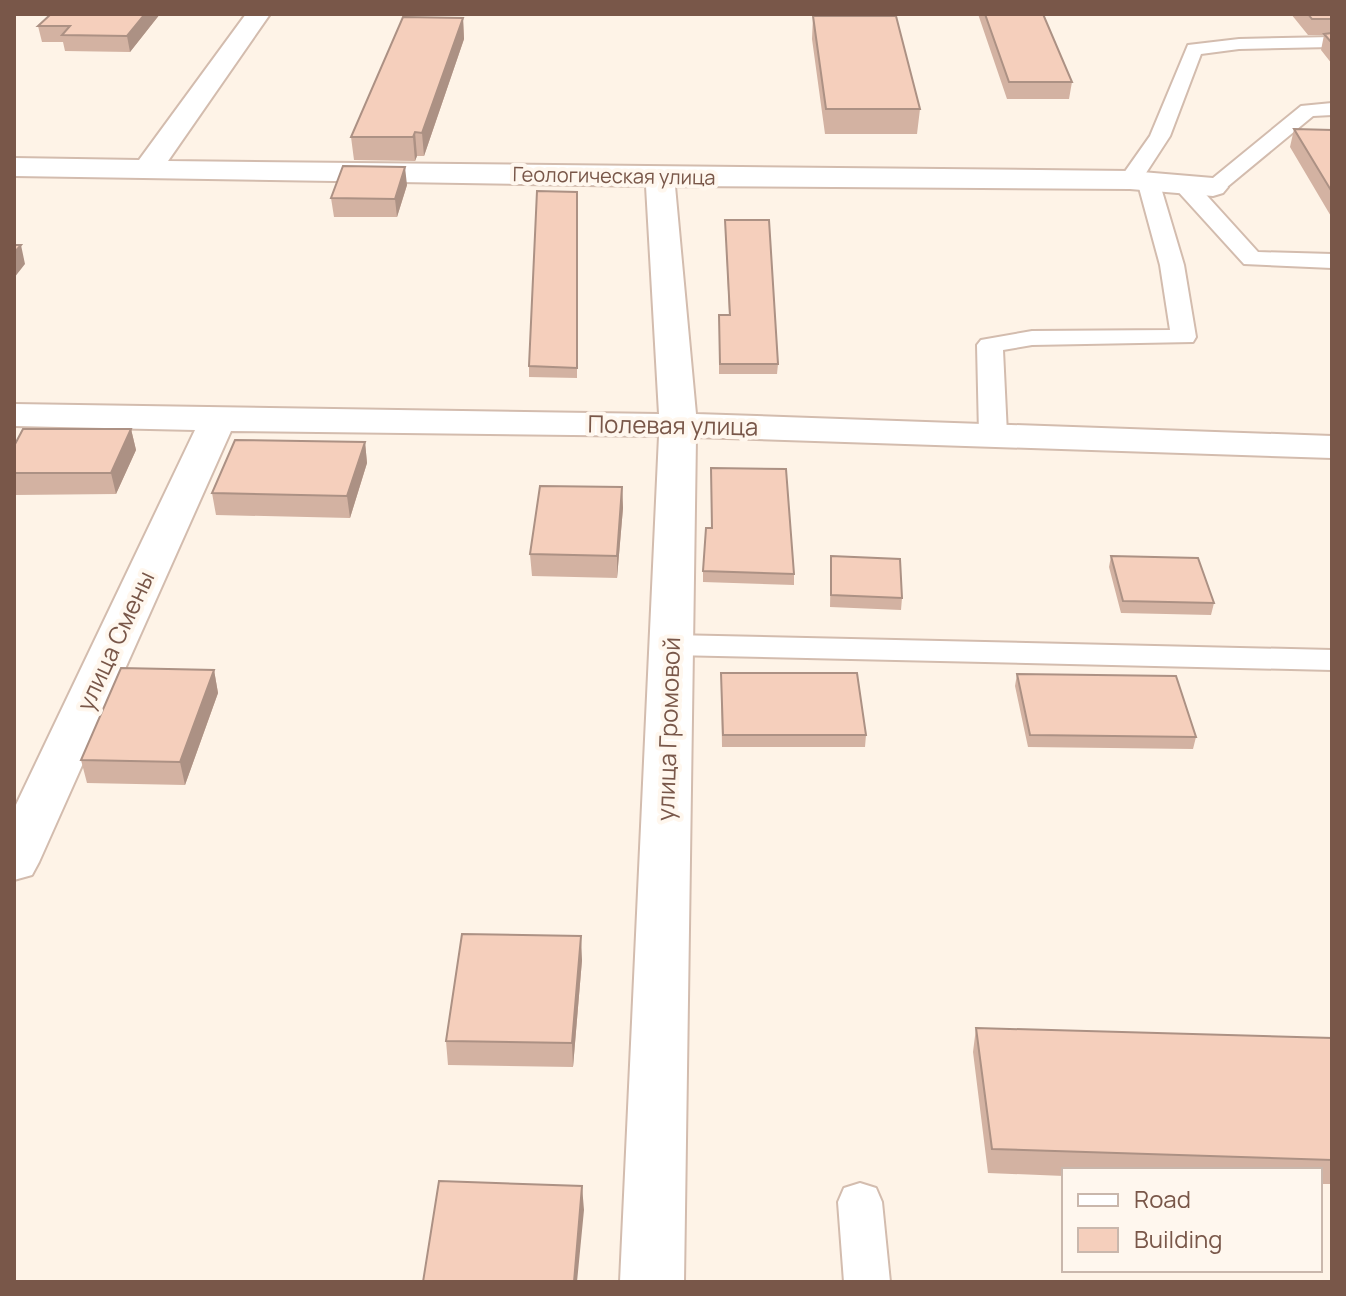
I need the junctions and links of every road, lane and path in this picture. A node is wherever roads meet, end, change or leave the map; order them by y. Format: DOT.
graph roads {
  1 [pos="258,14"];
  2 [pos="1332,42"];
  3 [pos="1332,109"];
  4 [pos="14,167"];
  5 [pos="148,168"];
  6 [pos="660,177"];
  7 [pos="1139,180"];
  8 [pos="1182,182"];
  9 [pos="1213,187"];
  10 [pos="1332,261"];
  11 [pos="14,415"];
  12 [pos="218,420"];
  13 [pos="678,425"];
  14 [pos="993,434"];
  15 [pos="1332,447"];
  16 [pos="672,645"];
  17 [pos="1332,660"];
  18 [pos="14,862"];
  19 [pos="860,1202"];
  20 [pos="652,1282"];
  21 [pos="867,1282"];
  1 -- 5 [label="street"];
  2 -- 7 [label="lane"];
  3 -- 9 [label="lane"];
  4 -- 5 [label="street, Геологическая улица"];
  5 -- 6 [label="street, Геологическая улица"];
  6 -- 7 [label="street, Геологическая улица"];
  6 -- 13 [label="street, улица Громовой"];
  7 -- 8 [label="street, Геологическая улица"];
  7 -- 14 [label="lane"];
  8 -- 9 [label="street, Геологическая улица"];
  8 -- 10 [label="lane"];
  11 -- 12 [label="street, Полевая улица"];
  12 -- 13 [label="street, Полевая улица"];
  12 -- 18 [label="street, улица Смены"];
  13 -- 14 [label="street, Полевая улица"];
  13 -- 16 [label="street, улица Громовой"];
  14 -- 15 [label="street, Полевая улица"];
  16 -- 17 [label="lane"];
  16 -- 20 [label="street, улица Громовой"];
  19 -- 21 [label="lane"];
}
